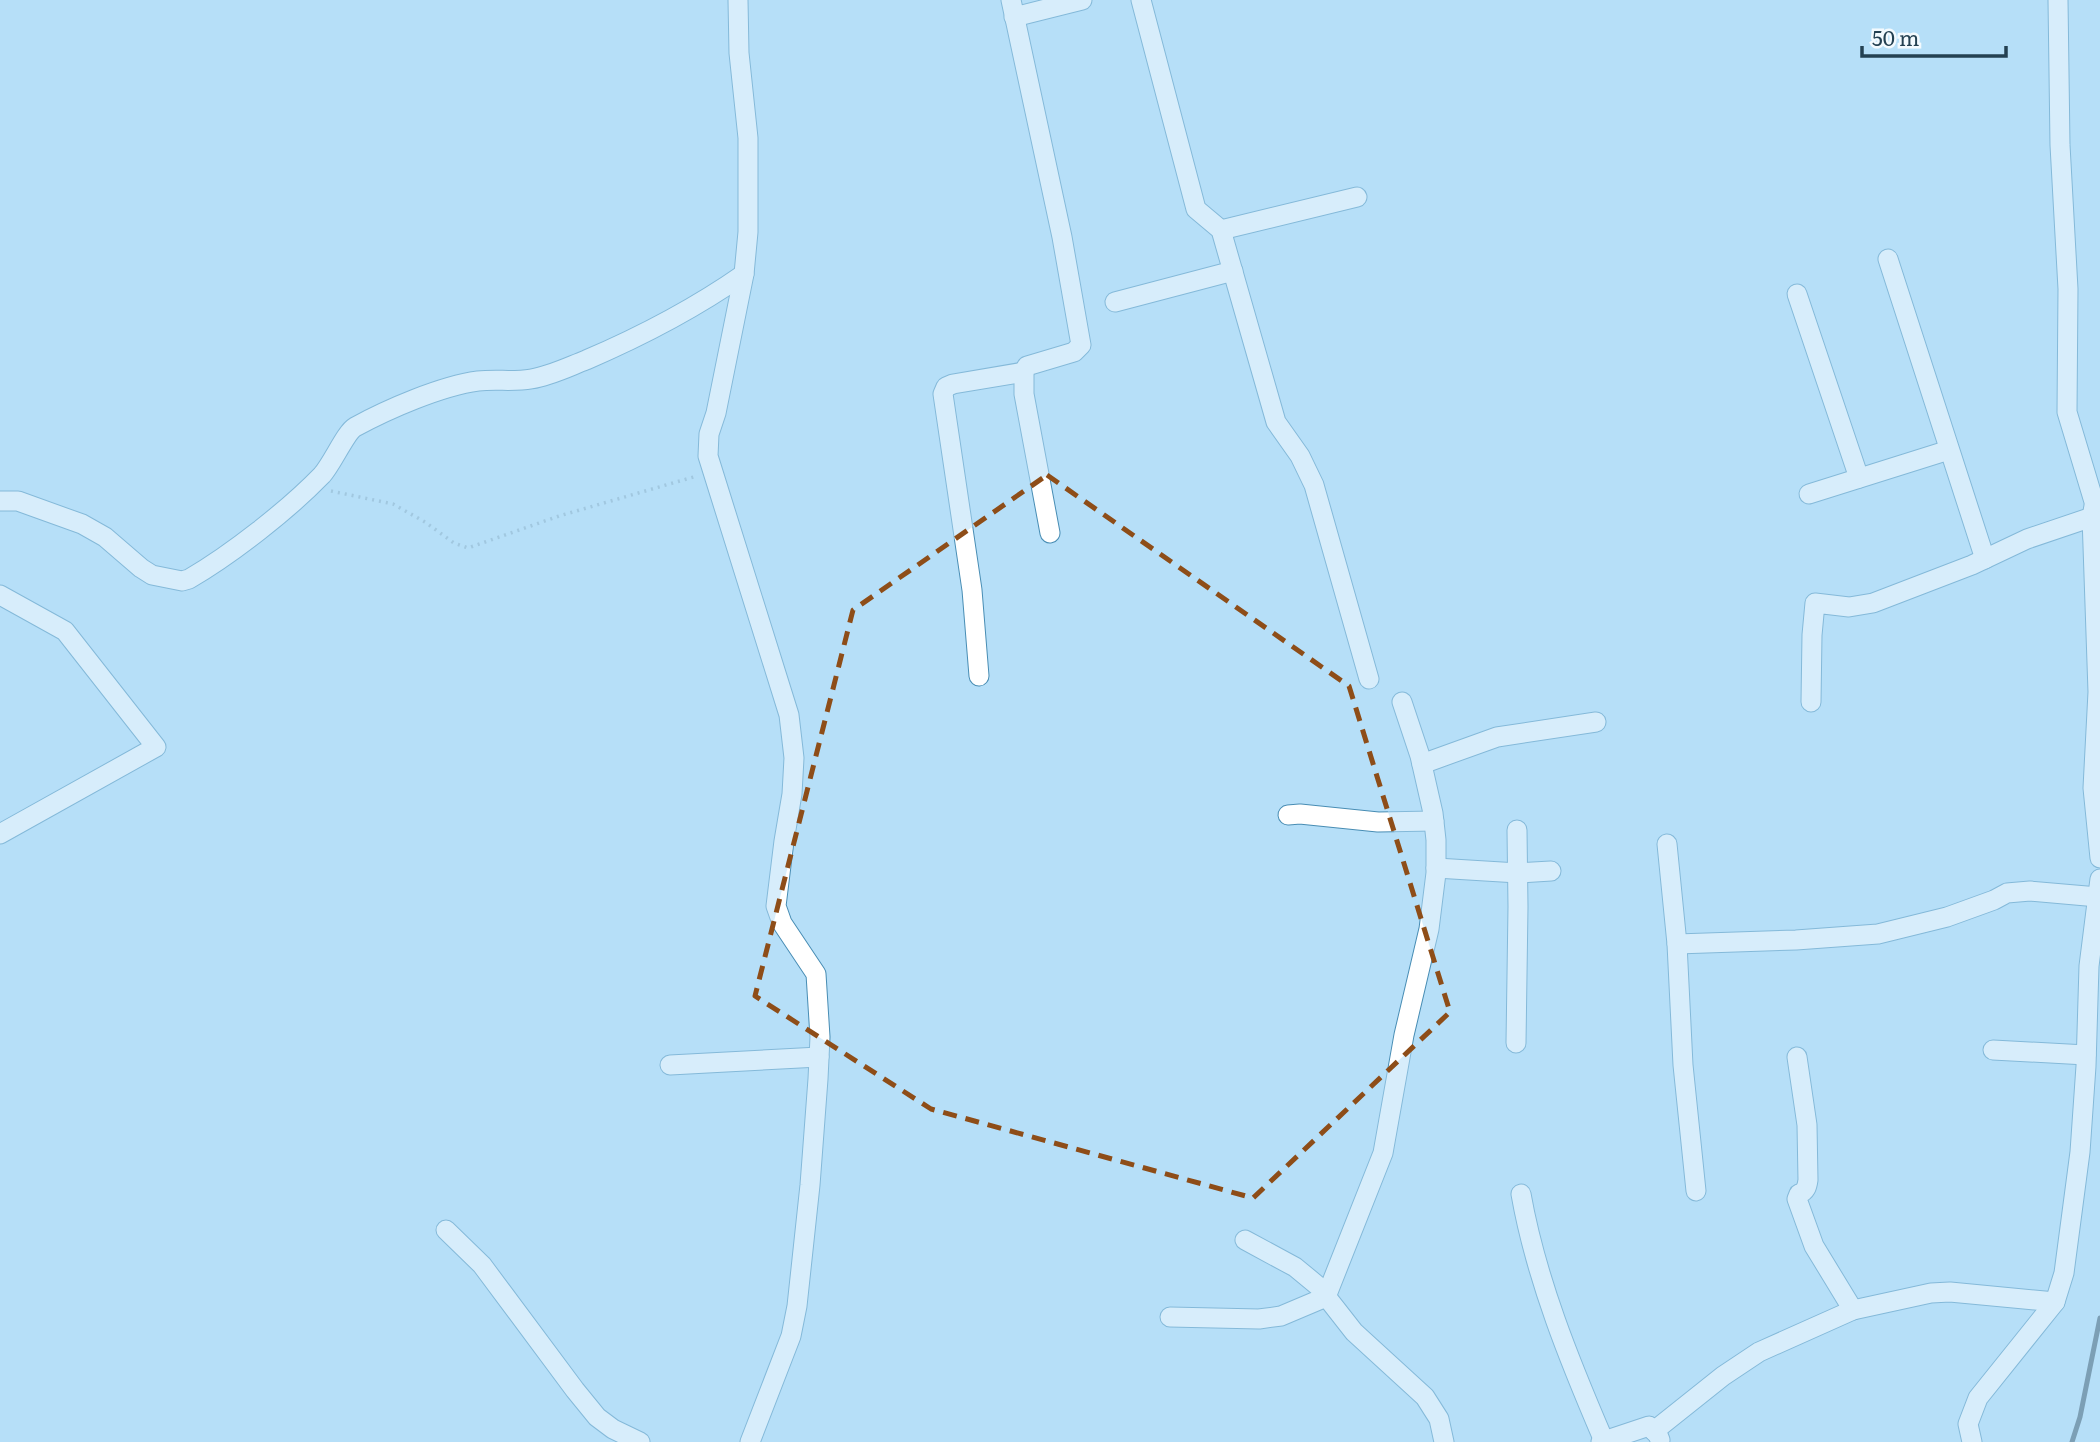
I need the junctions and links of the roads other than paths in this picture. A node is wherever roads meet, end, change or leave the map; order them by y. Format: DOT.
graph roads {
  1 [pos="738,0"];
  2 [pos="1082,0"];
  3 [pos="1141,0"];
  4 [pos="2059,0"];
  5 [pos="1013,9"];
  6 [pos="1357,197"];
  7 [pos="1222,230"];
  8 [pos="1888,260"];
  9 [pos="1233,271"];
  10 [pos="744,274"];
  11 [pos="1797,294"];
  12 [pos="1115,302"];
  13 [pos="1024,372"];
  14 [pos="1950,450"];
  15 [pos="1859,478"];
  16 [pos="1809,494"];
  17 [pos="0,501"];
  18 [pos="2096,509"];
  19 [pos="1049,533"];
  20 [pos="1985,559"];
  21 [pos="0,595"];
  22 [pos="979,676"];
  23 [pos="1369,679"];
  24 [pos="1402,702"];
  25 [pos="1811,702"];
  26 [pos="1596,722"];
  27 [pos="1422,764"];
  28 [pos="1288,815"];
  29 [pos="1434,821"];
  30 [pos="1517,830"];
  31 [pos="0,834"];
  32 [pos="1667,844"];
  33 [pos="2100,858"];
  34 [pos="1436,868"];
  35 [pos="1551,871"];
  36 [pos="1518,873"];
  37 [pos="2099,888"];
  38 [pos="1677,944"];
  39 [pos="1516,1043"];
  40 [pos="1993,1050"];
  41 [pos="2086,1055"];
  42 [pos="819,1057"];
  43 [pos="1797,1057"];
  44 [pos="670,1065"];
  45 [pos="1696,1191"];
  46 [pos="1521,1194"];
  47 [pos="446,1230"];
  48 [pos="1245,1240"];
  49 [pos="1326,1297"];
  50 [pos="2054,1302"];
  51 [pos="1853,1310"];
  52 [pos="1170,1317"];
  53 [pos="1657,1437"];
  54 [pos="1968,1440"];
  55 [pos="1602,1441"];
  56 [pos="640,1442"];
  57 [pos="750,1442"];
  58 [pos="1444,1442"];
  1 -- 10 [label="street"];
  2 -- 5 [label="street"];
  3 -- 7 [label="street"];
  4 -- 18 [label="street"];
  5 -- 13 [label="street"];
  6 -- 7 [label="street"];
  7 -- 9 [label="street"];
  8 -- 14 [label="street"];
  9 -- 12 [label="street"];
  9 -- 23 [label="street"];
  10 -- 17 [label="street"];
  10 -- 42 [label="street"];
  11 -- 15 [label="street"];
  13 -- 19 [label="street"];
  13 -- 22 [label="street"];
  14 -- 15 [label="street"];
  14 -- 20 [label="street"];
  15 -- 16 [label="street"];
  18 -- 20 [label="street"];
  18 -- 33 [label="street"];
  20 -- 25 [label="street"];
  21 -- 31 [label="street"];
  24 -- 27 [label="street"];
  26 -- 27 [label="street"];
  27 -- 29 [label="street"];
  28 -- 29 [label="street"];
  29 -- 34 [label="street"];
  30 -- 36 [label="street"];
  32 -- 38 [label="street"];
  34 -- 36 [label="street"];
  34 -- 49 [label="street"];
  35 -- 36 [label="street"];
  36 -- 39 [label="street"];
  37 -- 38 [label="street"];
  37 -- 41 [label="street"];
  38 -- 45 [label="street"];
  40 -- 41 [label="street"];
  41 -- 50 [label="street"];
  42 -- 44 [label="street"];
  42 -- 57 [label="street"];
  43 -- 51 [label="street"];
  46 -- 55 [label="street"];
  47 -- 56 [label="street"];
  48 -- 49 [label="street"];
  49 -- 52 [label="street"];
  49 -- 58 [label="street"];
  50 -- 51 [label="street"];
  50 -- 54 [label="street"];
  51 -- 53 [label="street"];
  53 -- 55 [label="street"];
}
